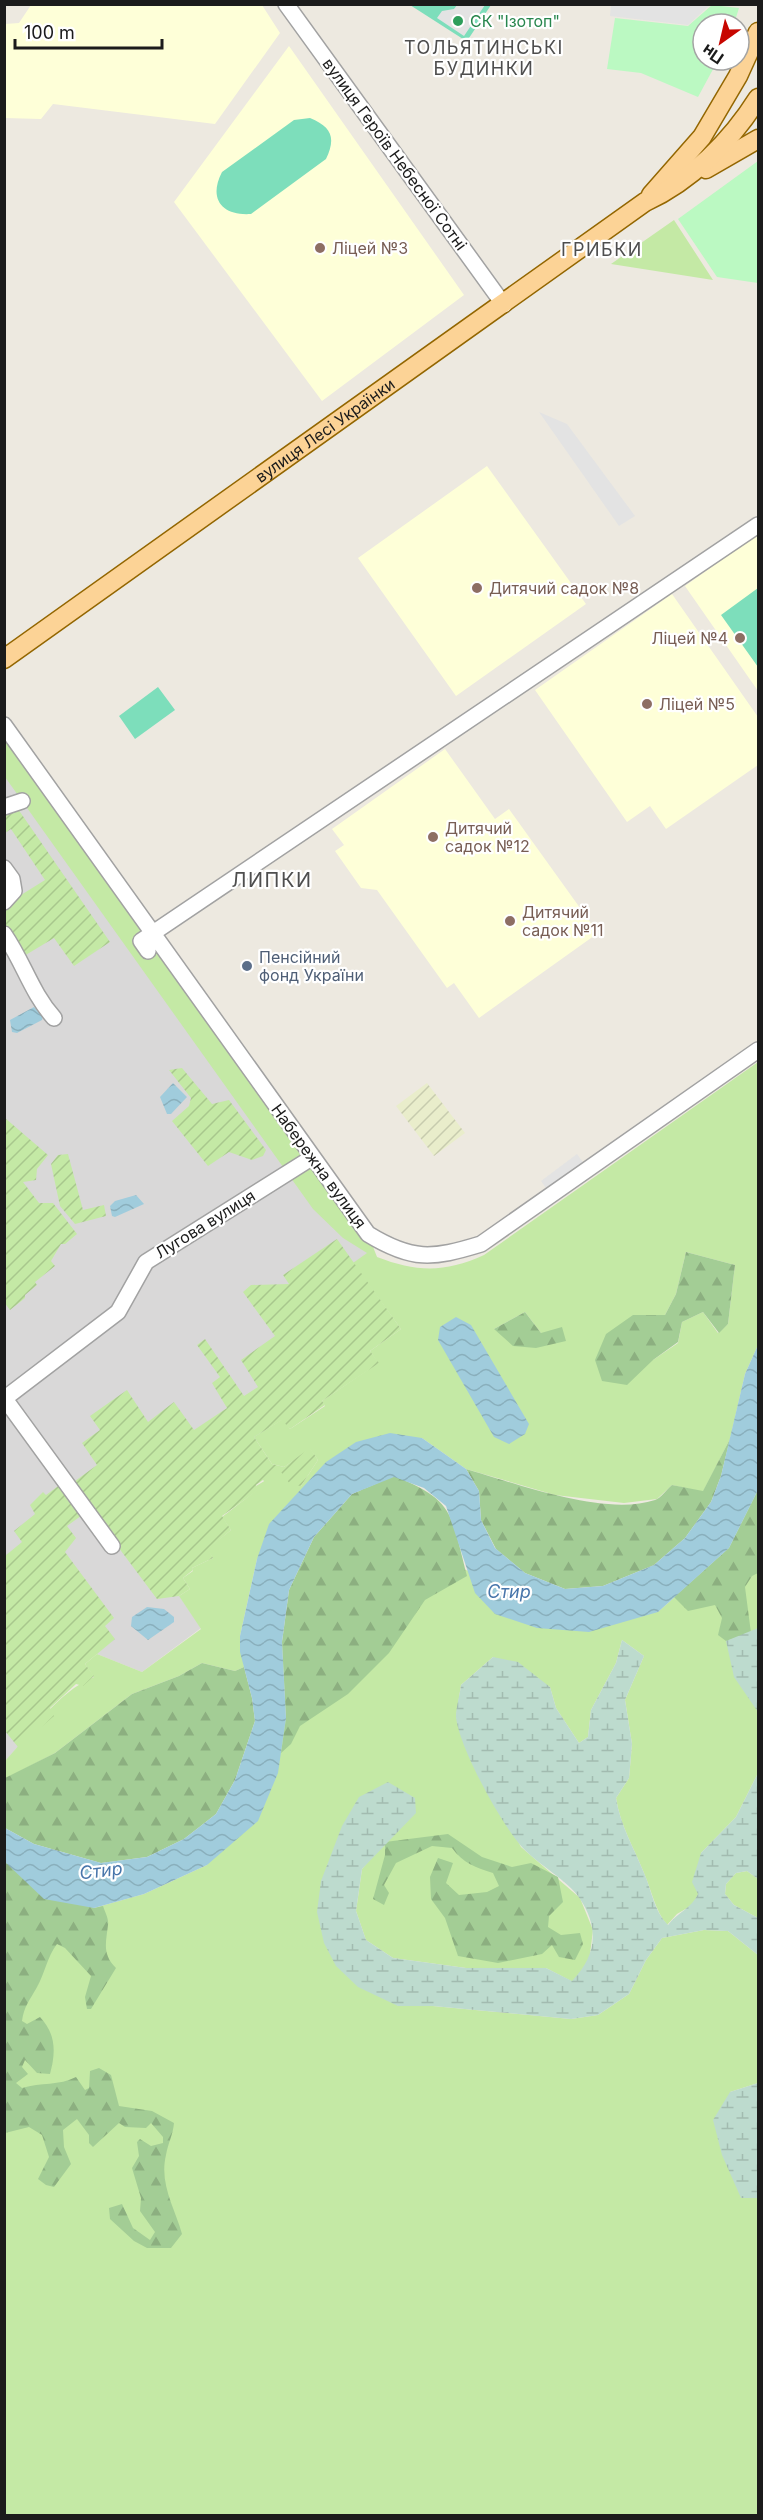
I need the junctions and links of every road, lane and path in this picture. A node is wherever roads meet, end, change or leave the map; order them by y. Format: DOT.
graph roads {
  1 [pos="286,4"];
  2 [pos="759,32"];
  3 [pos="759,98"];
  4 [pos="737,128"];
  5 [pos="759,128"];
  6 [pos="702,137"];
  7 [pos="759,139"];
  8 [pos="676,187"];
  9 [pos="645,202"];
  10 [pos="504,305"];
  11 [pos="759,525"];
  12 [pos="4,659"];
  13 [pos="4,725"];
  14 [pos="22,801"];
  15 [pos="4,807"];
  16 [pos="4,868"];
  17 [pos="4,902"];
  18 [pos="153,933"];
  19 [pos="4,934"];
  20 [pos="148,951"];
  21 [pos="54,1018"];
  22 [pos="759,1050"];
  23 [pos="313,1157"];
  24 [pos="5,1399"];
  25 [pos="111,1546"];
  1 -- 10 [label="street, вулиця Героїв Небесної Сотні"];
  2 -- 6 [label="main road"];
  3 -- 4 [label="main road"];
  4 -- 5 [label="main road"];
  4 -- 6 [label="main road"];
  4 -- 8 [label="main road"];
  6 -- 9 [label="main road"];
  7 -- 8 [label="main road"];
  8 -- 9 [label="main road"];
  9 -- 10 [label="main road, вулиця Лесі Українки"];
  10 -- 12 [label="main road, вулиця Лесі Українки"];
  11 -- 18 [label="street"];
  13 -- 18 [label="street, Набережна вулиця"];
  14 -- 15 [label="street"];
  16 -- 17 [label="street"];
  18 -- 20 [label="street"];
  18 -- 23 [label="street, Набережна вулиця"];
  19 -- 21 [label="street"];
  22 -- 23 [label="street, Набережна вулиця"];
  23 -- 24 [label="street, Лугова вулиця"];
  24 -- 25 [label="street"];
}
